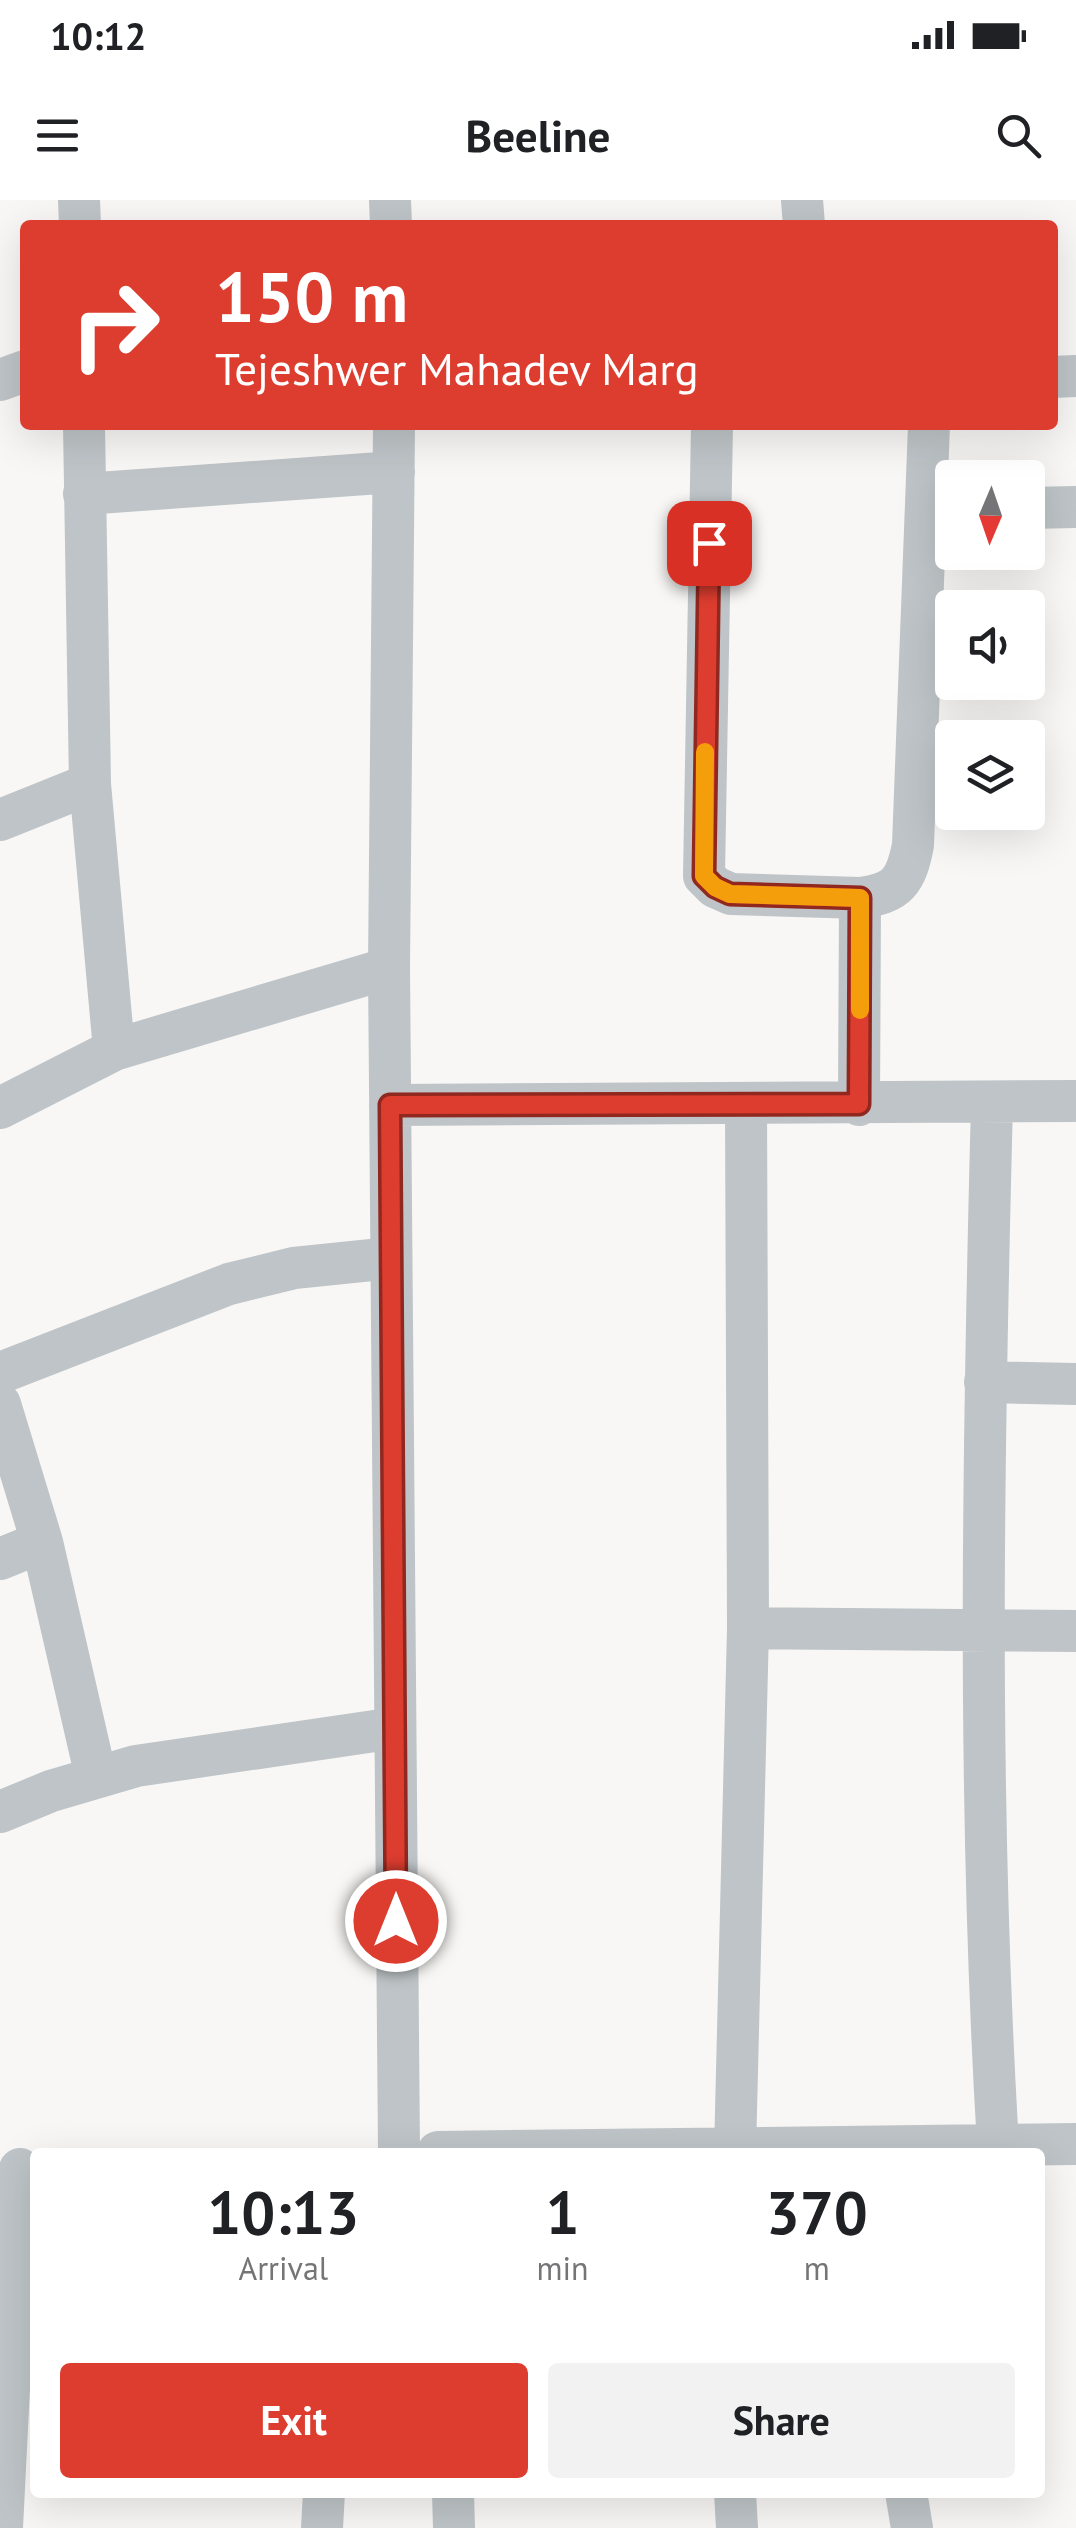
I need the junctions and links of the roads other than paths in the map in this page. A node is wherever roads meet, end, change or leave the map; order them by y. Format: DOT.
graph roads {
  1 [pos="84,430"];
  2 [pos="394,430"];
  3 [pos="712,430"];
  4 [pos="930,430"];
  5 [pos="935,471"];
  6 [pos="394,472"];
  7 [pos="84,494"];
  8 [pos="1076,507"];
  9 [pos="1045,508"];
  10 [pos="935,570"];
  11 [pos="90,784"];
  12 [pos="0,820"];
  13 [pos="860,898"];
  14 [pos="389,968"];
  15 [pos="114,1050"];
  16 [pos="1076,1102"];
  17 [pos="992,1103"];
  18 [pos="746,1104"];
  19 [pos="859,1104"];
  20 [pos="390,1105"];
  21 [pos="0,1108"];
  22 [pos="391,1258"];
  23 [pos="0,1373"];
  24 [pos="984,1382"];
  25 [pos="1076,1384"];
  26 [pos="0,1404"];
  27 [pos="42,1542"];
  28 [pos="0,1559"];
  29 [pos="748,1628"];
  30 [pos="982,1630"];
  31 [pos="1076,1631"];
  32 [pos="395,1728"];
  33 [pos="96,1777"];
  34 [pos="0,1812"];
  35 [pos="998,2144"];
  36 [pos="1076,2144"];
  37 [pos="399,2148"];
  38 [pos="735,2148"];
  39 [pos="875,2148"];
  40 [pos="18,2169"];
  41 [pos="324,2498"];
  42 [pos="453,2498"];
  43 [pos="736,2498"];
  44 [pos="907,2498"];
  45 [pos="2,2528"];
  46 [pos="322,2528"];
  47 [pos="454,2528"];
  48 [pos="737,2528"];
  49 [pos="912,2528"];
  1 -- 7 [label="street"];
  2 -- 6 [label="street"];
  3 -- 13 [label="street"];
  4 -- 5 [label="street"];
  6 -- 7 [label="street"];
  6 -- 14 [label="street"];
  7 -- 11 [label="street"];
  8 -- 9 [label="street"];
  10 -- 13 [label="street"];
  11 -- 12 [label="street"];
  11 -- 15 [label="street"];
  13 -- 19 [label="street"];
  14 -- 15 [label="street"];
  14 -- 20 [label="street"];
  15 -- 21 [label="street"];
  16 -- 17 [label="street"];
  17 -- 19 [label="street"];
  17 -- 24 [label="street"];
  18 -- 19 [label="street"];
  18 -- 20 [label="street"];
  18 -- 29 [label="street"];
  20 -- 22 [label="street"];
  22 -- 23 [label="street"];
  22 -- 32 [label="street"];
  24 -- 25 [label="street"];
  24 -- 30 [label="street"];
  26 -- 27 [label="street"];
  27 -- 28 [label="street"];
  27 -- 33 [label="street"];
  29 -- 30 [label="street"];
  29 -- 38 [label="street"];
  30 -- 31 [label="street"];
  30 -- 35 [label="street"];
  32 -- 33 [label="street"];
  32 -- 37 [label="street"];
  33 -- 34 [label="street"];
  35 -- 36 [label="street"];
  35 -- 39 [label="street"];
  40 -- 45 [label="street"];
  41 -- 46 [label="street"];
  42 -- 47 [label="street"];
  43 -- 48 [label="street"];
  44 -- 49 [label="street"];
}
